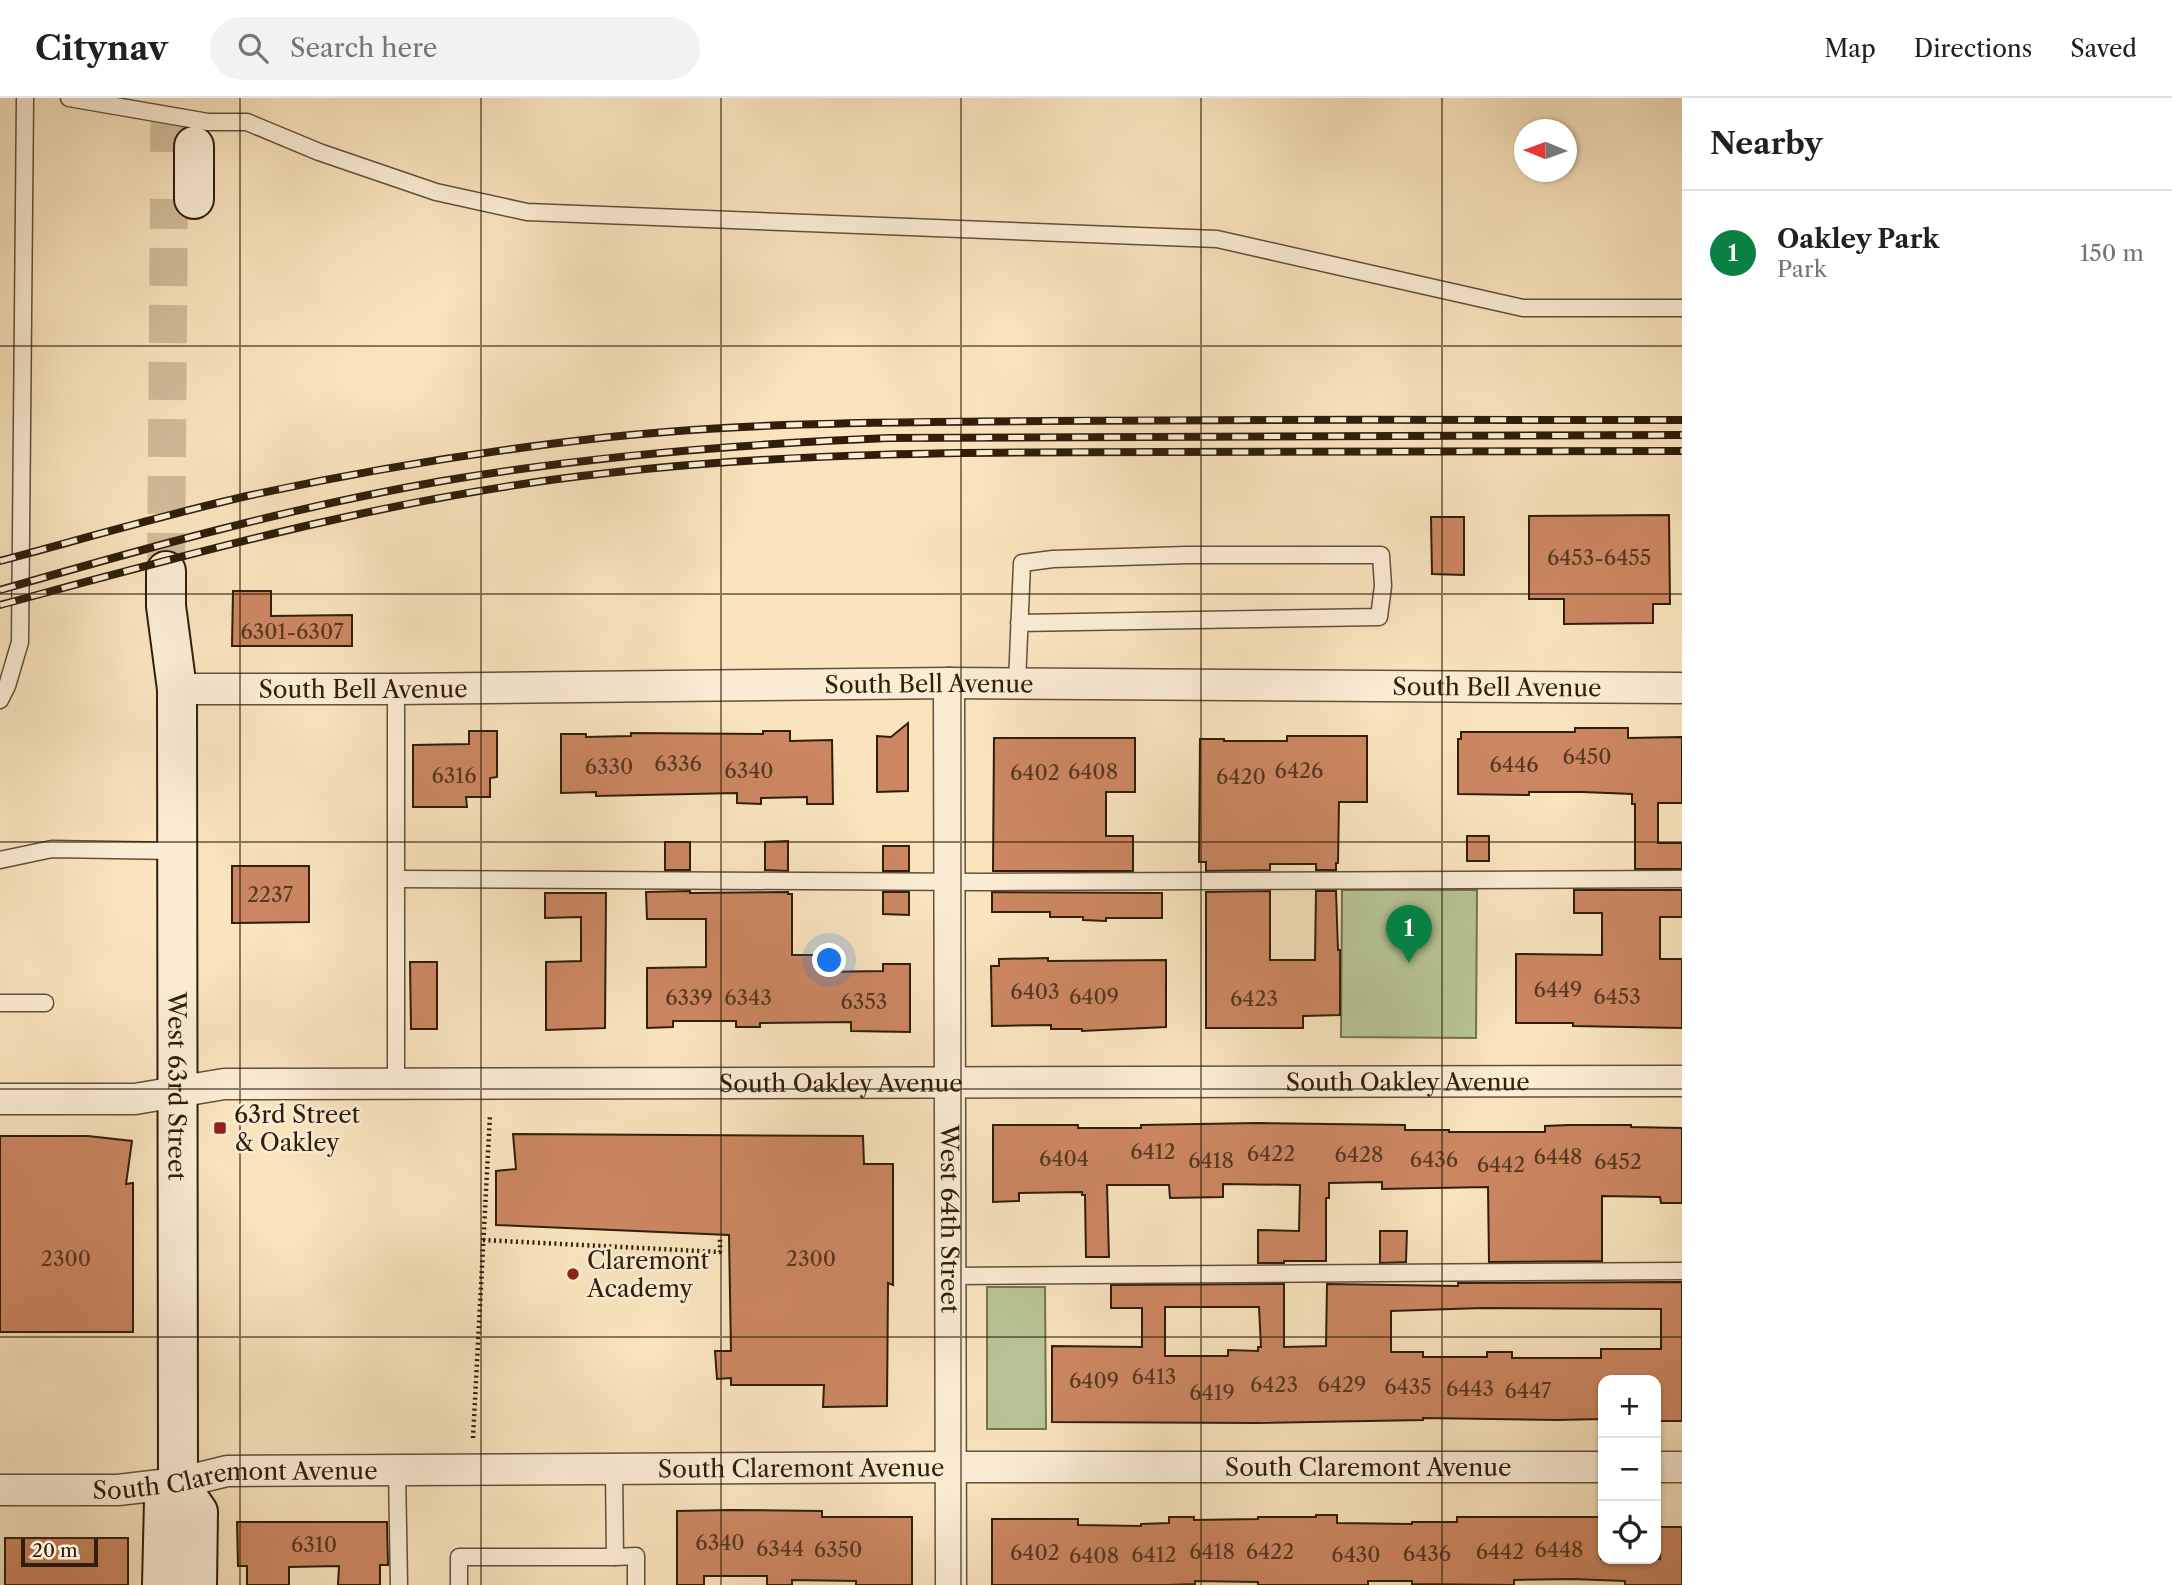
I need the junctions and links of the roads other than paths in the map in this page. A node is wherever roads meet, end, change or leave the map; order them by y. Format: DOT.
graph roads {
  1 [pos="25,98"];
  2 [pos="69,98"];
  3 [pos="182,149"];
  4 [pos="181,199"];
  5 [pos="1682,308"];
  6 [pos="179,567"];
  7 [pos="1019,623"];
  8 [pos="950,683"];
  9 [pos="1017,683"];
  10 [pos="177,688"];
  11 [pos="1682,688"];
  12 [pos="396,690"];
  13 [pos="0,700"];
  14 [pos="177,851"];
  15 [pos="0,860"];
  16 [pos="397,879"];
  17 [pos="1682,879"];
  18 [pos="949,882"];
  19 [pos="0,1003"];
  20 [pos="45,1003"];
  21 [pos="1682,1081"];
  22 [pos="950,1082"];
  23 [pos="396,1083"];
  24 [pos="178,1091"];
  25 [pos="0,1099"];
  26 [pos="1682,1271"];
  27 [pos="950,1276"];
  28 [pos="951,1467"];
  29 [pos="1598,1467"];
  30 [pos="1661,1467"];
  31 [pos="1682,1467"];
  32 [pos="614,1469"];
  33 [pos="397,1470"];
  34 [pos="178,1483"];
  35 [pos="0,1490"];
  36 [pos="615,1557"];
  37 [pos="162,1585"];
  38 [pos="197,1585"];
  39 [pos="399,1585"];
  40 [pos="459,1585"];
  41 [pos="636,1585"];
  42 [pos="951,1585"];
  1 -- 13 [label="lane"];
  2 -- 5 [label="lane"];
  3 -- 4 [label="main road"];
  6 -- 10 [label="main road, West 63rd Street"];
  7 -- 7 [label="lane"];
  7 -- 9 [label="lane"];
  8 -- 9 [label="street, South Bell Avenue"];
  8 -- 12 [label="street, South Bell Avenue"];
  8 -- 18 [label="street, West 64th Street"];
  9 -- 11 [label="street, South Bell Avenue"];
  10 -- 12 [label="street, South Bell Avenue"];
  10 -- 14 [label="main road, West 63rd Street"];
  12 -- 16 [label="lane"];
  14 -- 15 [label="lane"];
  14 -- 24 [label="main road, West 63rd Street"];
  16 -- 18 [label="lane"];
  16 -- 23 [label="lane"];
  17 -- 18 [label="lane"];
  18 -- 22 [label="street, West 64th Street"];
  19 -- 20 [label="lane"];
  21 -- 22 [label="street, South Oakley Avenue"];
  22 -- 23 [label="street, South Oakley Avenue"];
  22 -- 27 [label="street, West 64th Street"];
  23 -- 24 [label="street, South Oakley Avenue"];
  24 -- 25 [label="street, South Oakley Avenue"];
  24 -- 34 [label="main road, West 63rd Street"];
  26 -- 27 [label="lane"];
  27 -- 28 [label="street, West 64th Street"];
  28 -- 29 [label="street, South Claremont Avenue"];
  28 -- 32 [label="street, South Claremont Avenue"];
  28 -- 42 [label="street, West 64th Street"];
  30 -- 31 [label="street"];
  32 -- 33 [label="street, South Claremont Avenue"];
  32 -- 36 [label="lane"];
  33 -- 34 [label="street, South Claremont Avenue"];
  33 -- 39 [label="lane"];
  34 -- 35 [label="street, South Claremont Avenue"];
  34 -- 37 [label="main road, West 63rd Street"];
  34 -- 38 [label="main road"];
  36 -- 40 [label="lane"];
  36 -- 41 [label="lane"];
}
